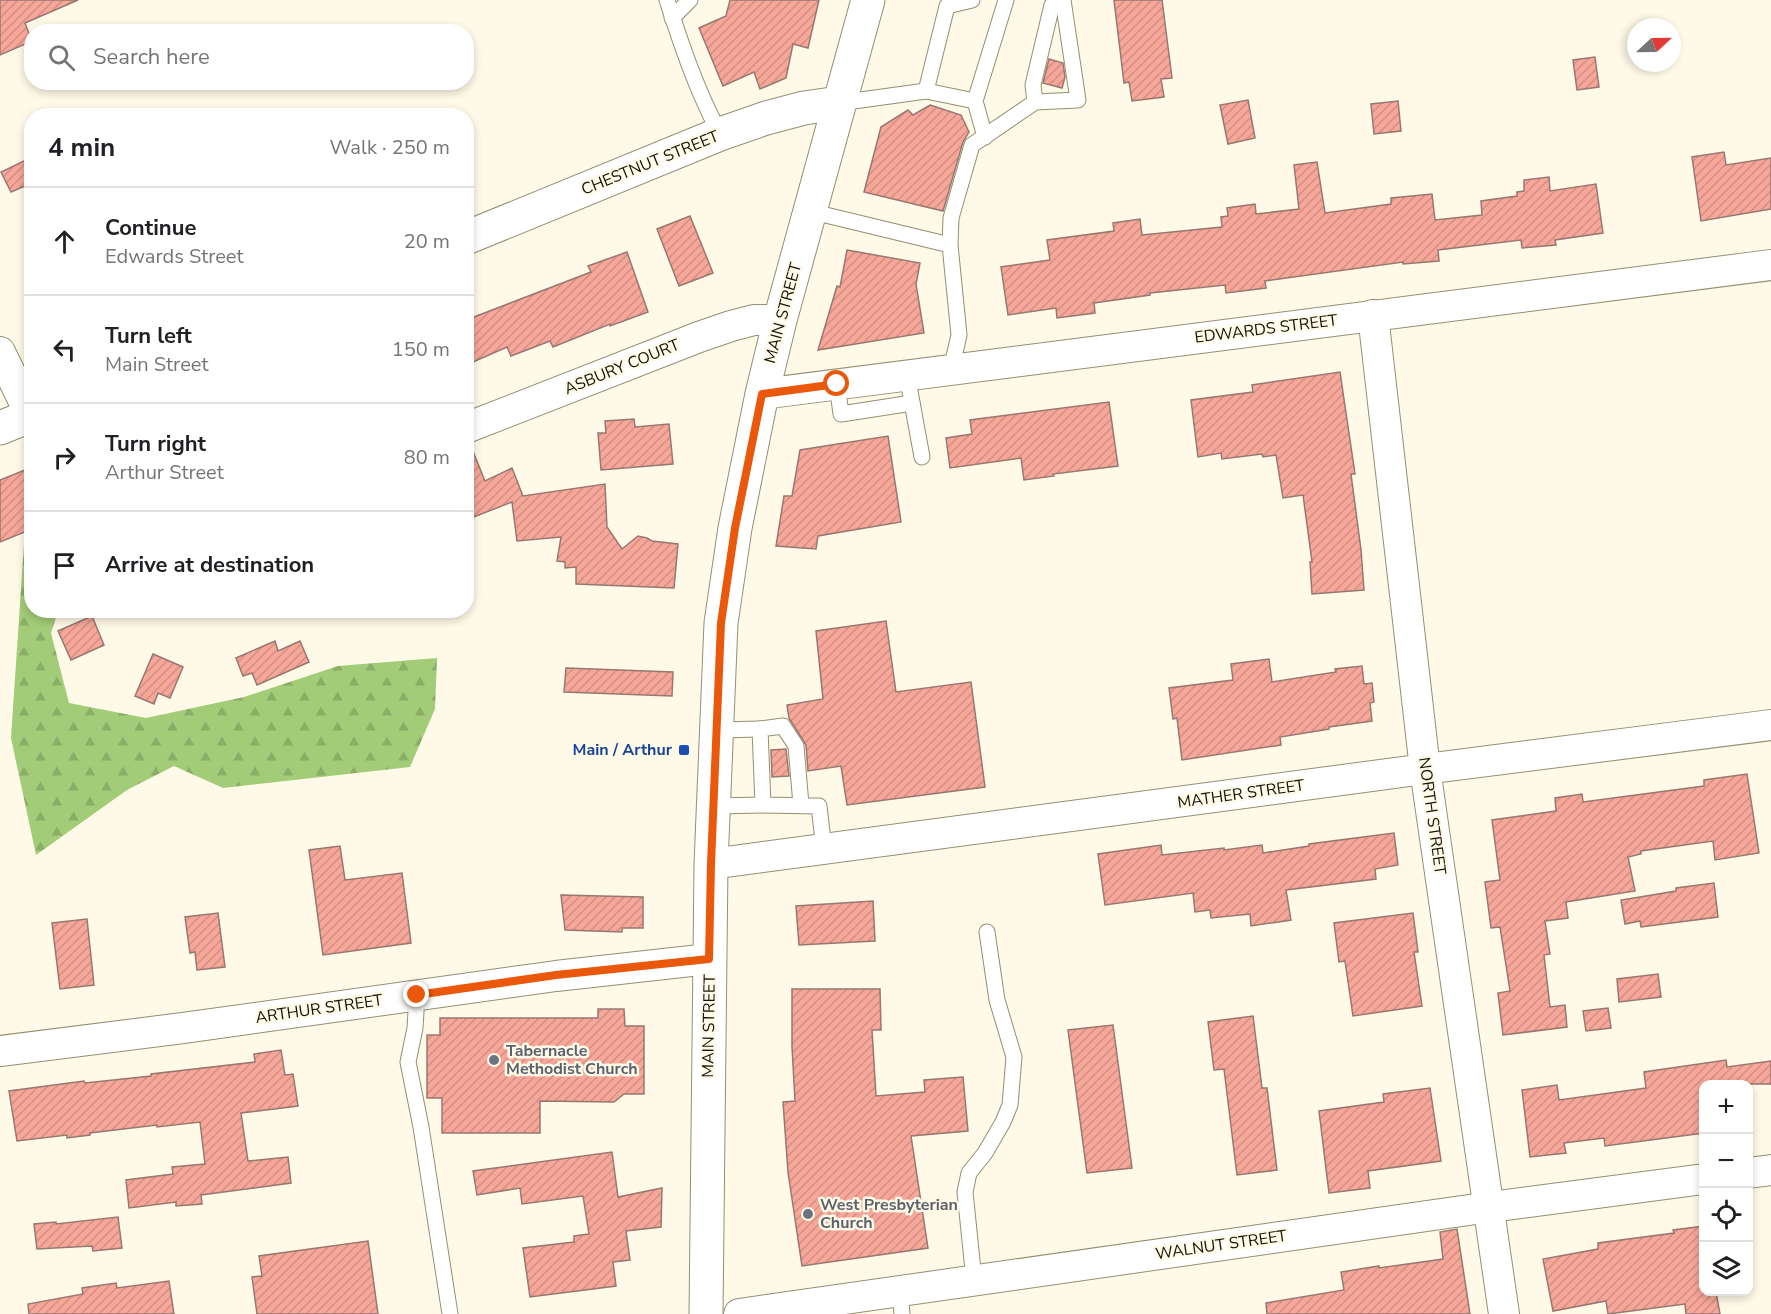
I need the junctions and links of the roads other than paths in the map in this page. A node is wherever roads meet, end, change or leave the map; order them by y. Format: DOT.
graph roads {
  1 [pos="667,0"];
  2 [pos="690,0"];
  3 [pos="868,0"];
  4 [pos="972,0"];
  5 [pos="1006,0"];
  6 [pos="1057,0"];
  7 [pos="1063,0"];
  8 [pos="672,18"];
  9 [pos="926,91"];
  10 [pos="975,101"];
  11 [pos="1035,102"];
  12 [pos="839,103"];
  13 [pos="720,134"];
  14 [pos="985,136"];
  15 [pos="809,211"];
  16 [pos="474,235"];
  17 [pos="950,245"];
  18 [pos="1771,265"];
  19 [pos="1373,315"];
  20 [pos="780,320"];
  21 [pos="0,352"];
  22 [pos="951,370"];
  23 [pos="910,389"];
  24 [pos="762,394"];
  25 [pos="24,402"];
  26 [pos="24,419"];
  27 [pos="474,425"];
  28 [pos="0,428"];
  29 [pos="922,457"];
  30 [pos="1771,725"];
  31 [pos="760,729"];
  32 [pos="717,730"];
  33 [pos="1425,769"];
  34 [pos="763,805"];
  35 [pos="801,805"];
  36 [pos="714,806"];
  37 [pos="824,849"];
  38 [pos="711,864"];
  39 [pos="987,932"];
  40 [pos="709,959"];
  41 [pos="417,995"];
  42 [pos="0,1051"];
  43 [pos="1771,1170"];
  44 [pos="1753,1172"];
  45 [pos="1699,1180"];
  46 [pos="1490,1207"];
  47 [pos="974,1280"];
  48 [pos="901,1303"];
  49 [pos="837,1307"];
  50 [pos="769,1312"];
  51 [pos="450,1314"];
  52 [pos="706,1314"];
  53 [pos="739,1314"];
  54 [pos="1504,1314"];
  1 -- 8 [label="lane"];
  2 -- 8 [label="lane"];
  3 -- 12 [label="main road, MAIN STREET"];
  4 -- 9 [label="lane"];
  5 -- 10 [label="lane"];
  6 -- 11 [label="lane"];
  7 -- 11 [label="lane"];
  8 -- 13 [label="lane"];
  9 -- 10 [label="lane"];
  9 -- 12 [label="lane"];
  10 -- 14 [label="lane"];
  11 -- 14 [label="lane"];
  12 -- 13 [label="main road, CHESTNUT STREET"];
  12 -- 15 [label="main road, MAIN STREET"];
  13 -- 16 [label="main road, CHESTNUT STREET"];
  14 -- 17 [label="lane"];
  15 -- 17 [label="lane"];
  15 -- 20 [label="main road, MAIN STREET"];
  17 -- 22 [label="lane"];
  18 -- 19 [label="street, EDWARDS STREET"];
  19 -- 22 [label="street, EDWARDS STREET"];
  19 -- 33 [label="street, NORTH STREET"];
  20 -- 24 [label="main road, MAIN STREET"];
  20 -- 27 [label="street, ASBURY COURT"];
  21 -- 25 [label="street"];
  22 -- 23 [label="street, EDWARDS STREET"];
  23 -- 24 [label="street, EDWARDS STREET"];
  23 -- 29 [label="lane"];
  24 -- 32 [label="main road, MAIN STREET"];
  26 -- 28 [label="main road"];
  30 -- 33 [label="street, MATHER STREET"];
  31 -- 32 [label="lane"];
  31 -- 34 [label="lane"];
  31 -- 35 [label="lane"];
  32 -- 36 [label="main road, MAIN STREET"];
  33 -- 37 [label="street, MATHER STREET"];
  33 -- 46 [label="street, NORTH STREET"];
  34 -- 35 [label="lane"];
  34 -- 36 [label="lane"];
  35 -- 37 [label="lane"];
  36 -- 38 [label="main road, MAIN STREET"];
  37 -- 38 [label="street, MATHER STREET"];
  38 -- 40 [label="main road, MAIN STREET"];
  39 -- 47 [label="lane"];
  40 -- 41 [label="street, ARTHUR STREET"];
  40 -- 52 [label="main road, MAIN STREET"];
  41 -- 42 [label="street, ARTHUR STREET"];
  41 -- 51 [label="lane"];
  43 -- 44 [label="street"];
  45 -- 46 [label="street, WALNUT STREET"];
  46 -- 47 [label="street, WALNUT STREET"];
  46 -- 54 [label="street, NORTH STREET"];
  47 -- 48 [label="street, WALNUT STREET"];
  48 -- 49 [label="street, WALNUT STREET"];
  49 -- 50 [label="street, WALNUT STREET"];
  50 -- 53 [label="street, WALNUT STREET"];
}
